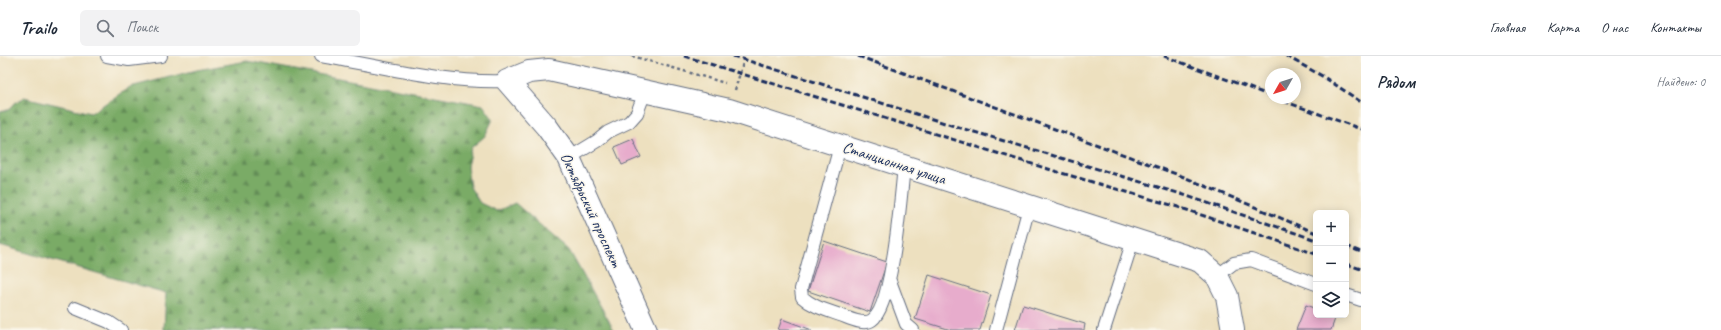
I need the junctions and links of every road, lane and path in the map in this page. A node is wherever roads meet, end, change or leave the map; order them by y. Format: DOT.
graph roads {
  1 [pos="107,56"];
  2 [pos="160,56"];
  3 [pos="321,56"];
  4 [pos="632,56"];
  5 [pos="745,56"];
  6 [pos="507,81"];
  7 [pos="725,83"];
  8 [pos="645,92"];
  9 [pos="729,110"];
  10 [pos="840,146"];
  11 [pos="569,158"];
  12 [pos="904,166"];
  13 [pos="1029,207"];
  14 [pos="1133,240"];
  15 [pos="1217,276"];
  16 [pos="890,281"];
  17 [pos="1313,283"];
  18 [pos="1349,295"];
  19 [pos="1361,300"];
  20 [pos="75,308"];
  21 [pos="121,330"];
  22 [pos="646,330"];
  23 [pos="913,330"];
  24 [pos="996,330"];
  25 [pos="1104,330"];
  26 [pos="1233,330"];
  1 -- 2 [label="lane"];
  3 -- 6 [label="lane"];
  4 -- 7 [label="path"];
  5 -- 9 [label="path"];
  6 -- 8 [label="street, Станционная улица"];
  6 -- 11 [label="street, Октябрьский проспект"];
  8 -- 9 [label="street, Станционная улица"];
  8 -- 11 [label="lane"];
  9 -- 10 [label="street, Станционная улица"];
  10 -- 12 [label="street, Станционная улица"];
  10 -- 16 [label="lane"];
  11 -- 22 [label="street, Октябрьский проспект"];
  12 -- 13 [label="street, Станционная улица"];
  12 -- 16 [label="lane"];
  13 -- 14 [label="street, Станционная улица"];
  13 -- 24 [label="lane"];
  14 -- 15 [label="street, Станционная улица"];
  14 -- 25 [label="lane"];
  15 -- 17 [label="lane"];
  15 -- 26 [label="street, Станционная улица"];
  16 -- 23 [label="lane"];
  18 -- 19 [label="lane"];
  20 -- 21 [label="lane"];
}
